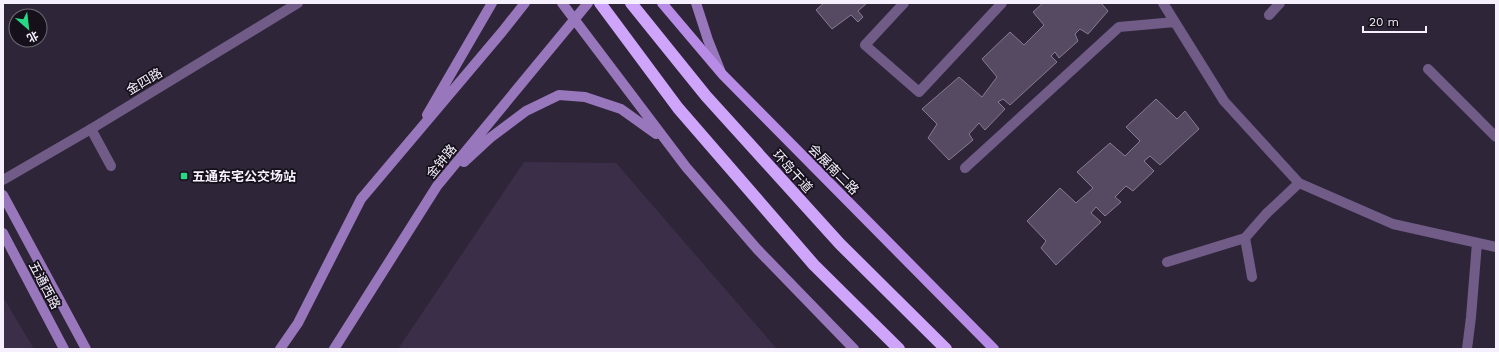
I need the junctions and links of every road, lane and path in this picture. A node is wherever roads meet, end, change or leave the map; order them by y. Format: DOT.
graph roads {
  1 [pos="298,3"];
  2 [pos="492,3"];
  3 [pos="525,3"];
  4 [pos="562,3"];
  5 [pos="588,3"];
  6 [pos="600,3"];
  7 [pos="631,3"];
  8 [pos="662,3"];
  9 [pos="696,3"];
  10 [pos="904,3"];
  11 [pos="1002,3"];
  12 [pos="1163,3"];
  13 [pos="1280,3"];
  14 [pos="1269,15"];
  15 [pos="574,21"];
  16 [pos="1175,22"];
  17 [pos="1428,69"];
  18 [pos="723,75"];
  19 [pos="91,129"];
  20 [pos="1496,137"];
  21 [pos="412,140"];
  22 [pos="665,141"];
  23 [pos="111,166"];
  24 [pos="964,168"];
  25 [pos="3,180"];
  26 [pos="1299,183"];
  27 [pos="437,186"];
  28 [pos="3,195"];
  29 [pos="3,233"];
  30 [pos="1245,238"];
  31 [pos="1477,243"];
  32 [pos="1496,247"];
  33 [pos="1167,262"];
  34 [pos="1252,277"];
  35 [pos="64,349"];
  36 [pos="86,349"];
  37 [pos="280,349"];
  38 [pos="334,349"];
  39 [pos="854,349"];
  40 [pos="899,349"];
  41 [pos="946,349"];
  42 [pos="994,349"];
  43 [pos="1467,349"];
  1 -- 19 [label="street, 金四路"];
  2 -- 21 [label="main road"];
  3 -- 21 [label="main road"];
  4 -- 15 [label="main road"];
  5 -- 15 [label="main road, 金钟路"];
  6 -- 40 [label="highway"];
  7 -- 41 [label="highway, 环岛干道"];
  8 -- 18 [label="main road, 会展南二路"];
  9 -- 18 [label="main road"];
  10 -- 11 [label="street"];
  12 -- 16 [label="street"];
  13 -- 14 [label="street"];
  15 -- 22 [label="main road"];
  15 -- 27 [label="main road, 金钟路"];
  16 -- 24 [label="street"];
  16 -- 26 [label="street"];
  17 -- 20 [label="street"];
  18 -- 42 [label="main road, 会展南二路"];
  19 -- 23 [label="street"];
  19 -- 25 [label="street, 金四路"];
  21 -- 37 [label="main road"];
  22 -- 27 [label="main road"];
  22 -- 39 [label="main road"];
  26 -- 30 [label="street"];
  26 -- 31 [label="street"];
  27 -- 38 [label="main road, 金钟路"];
  28 -- 36 [label="main road"];
  29 -- 35 [label="main road, 五通西路"];
  30 -- 33 [label="street"];
  30 -- 34 [label="street"];
  31 -- 32 [label="street"];
  31 -- 43 [label="street"];
}
